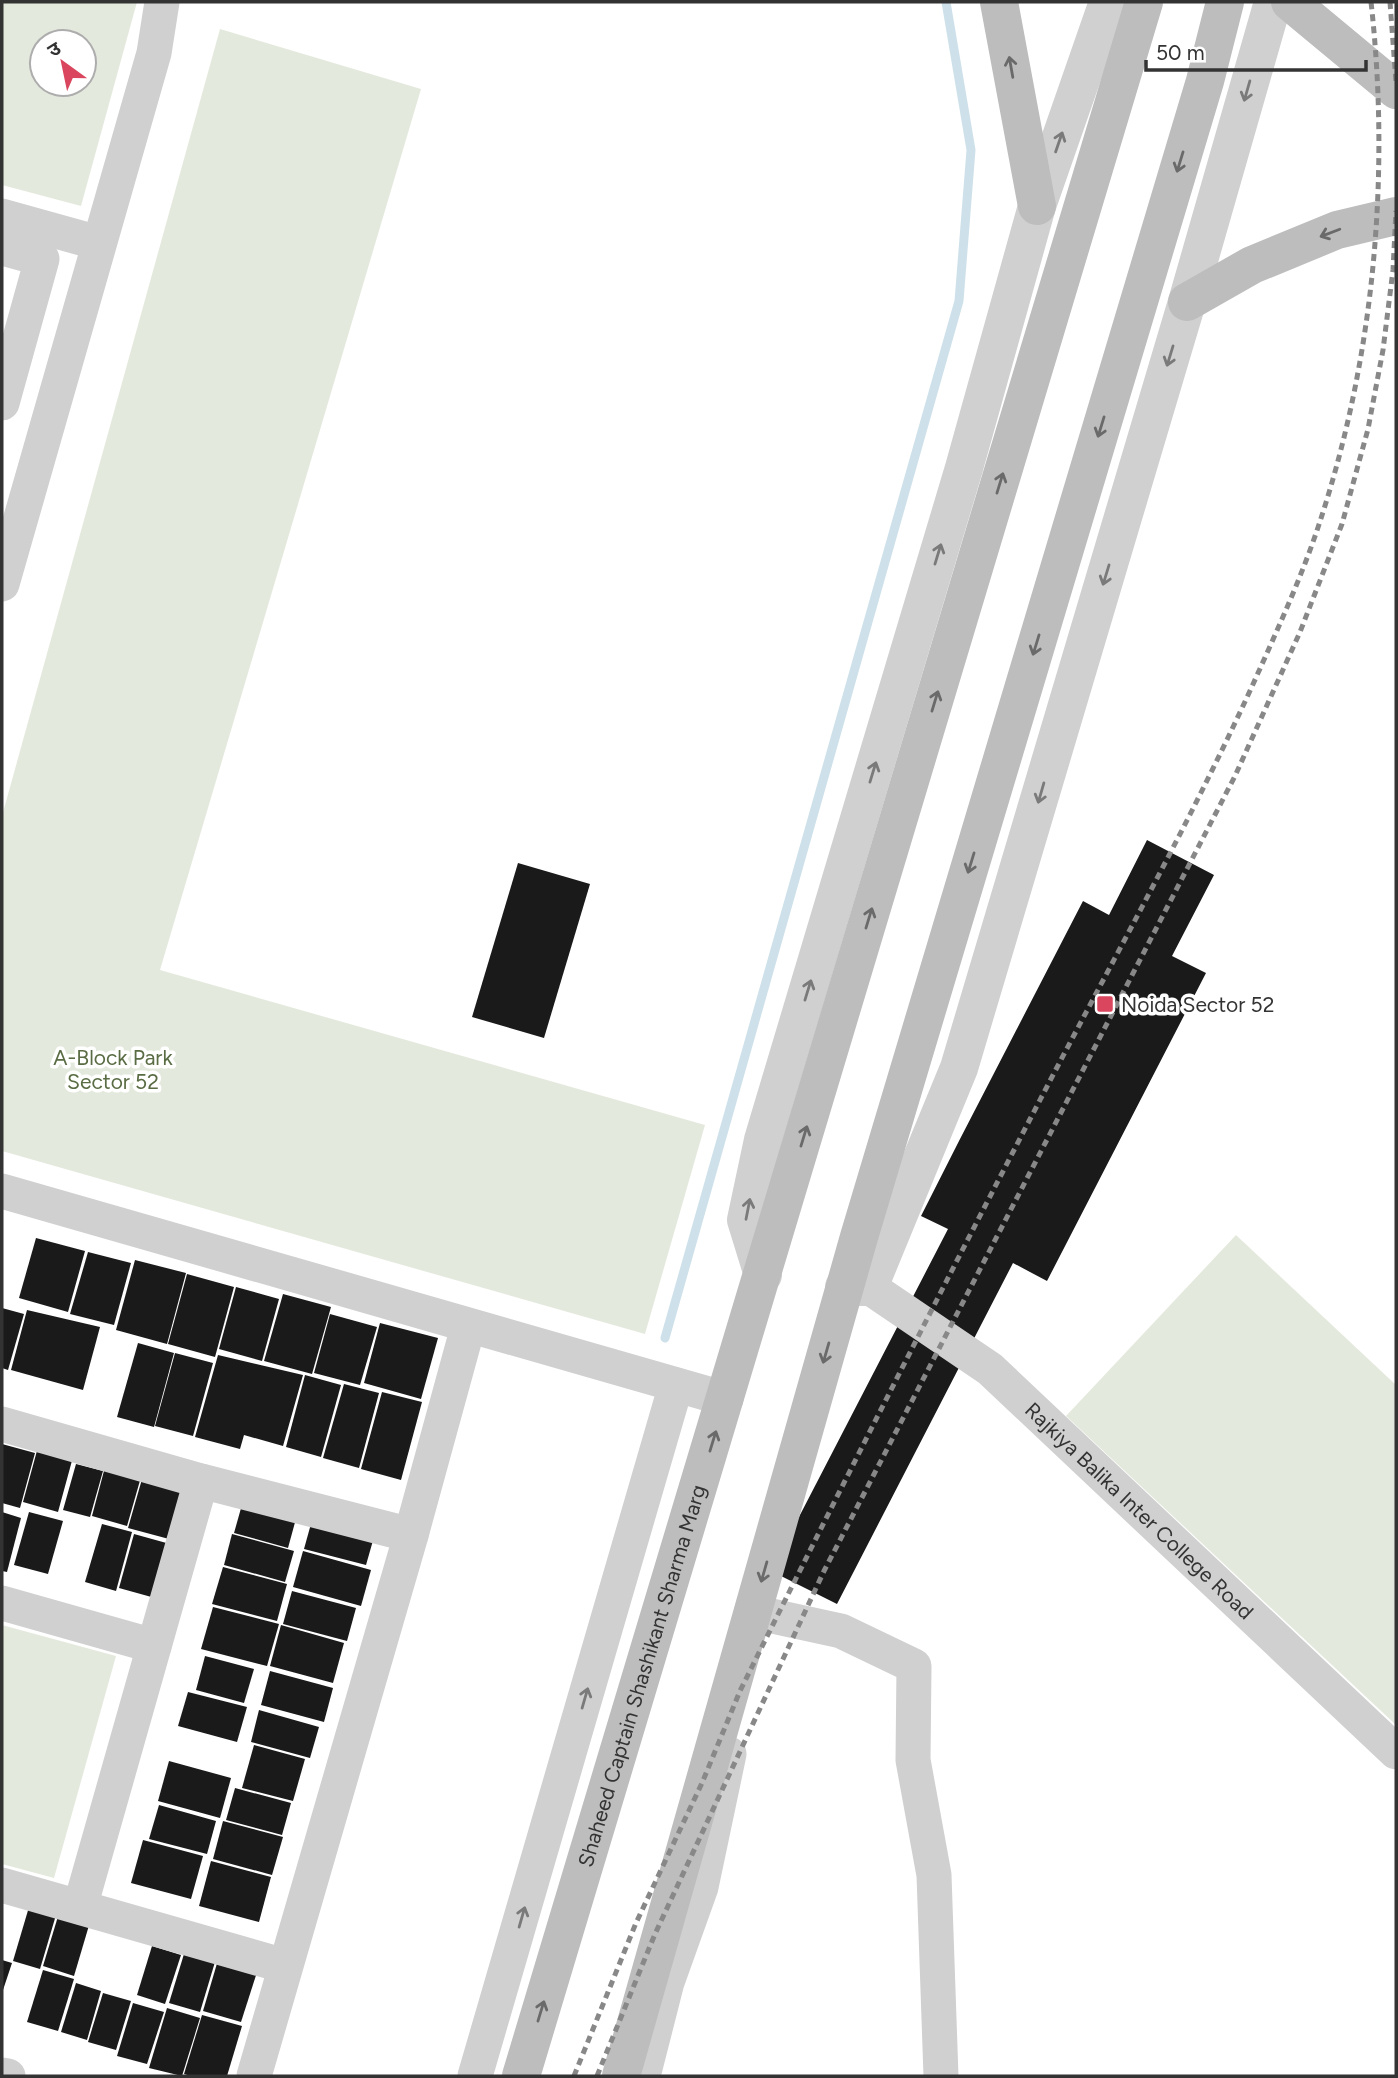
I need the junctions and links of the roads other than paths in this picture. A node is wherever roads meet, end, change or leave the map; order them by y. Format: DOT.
graph roads {
  1 [pos="162,2"];
  2 [pos="999,2"];
  3 [pos="1108,2"];
  4 [pos="1144,2"];
  5 [pos="1225,2"];
  6 [pos="1273,2"];
  7 [pos="1290,2"];
  8 [pos="1396,90"];
  9 [pos="1037,206"];
  10 [pos="2,216"];
  11 [pos="1396,216"];
  12 [pos="99,243"];
  13 [pos="2,248"];
  14 [pos="1186,302"];
  15 [pos="2,403"];
  16 [pos="2,584"];
  17 [pos="2,1191"];
  18 [pos="763,1275"];
  19 [pos="856,1287"];
  20 [pos="468,1327"];
  21 [pos="676,1385"];
  22 [pos="726,1399"];
  23 [pos="2,1424"];
  24 [pos="201,1481"];
  25 [pos="411,1535"];
  26 [pos="2,1603"];
  27 [pos="761,1619"];
  28 [pos="154,1646"];
  29 [pos="1396,1752"];
  30 [pos="2,1885"];
  31 [pos="80,1907"];
  32 [pos="285,1966"];
  33 [pos="2,2075"];
  34 [pos="8,2076"];
  35 [pos="254,2076"];
  36 [pos="475,2076"];
  37 [pos="521,2076"];
  38 [pos="621,2076"];
  39 [pos="643,2076"];
  40 [pos="941,2076"];
  1 -- 12 [label="street"];
  9 -- 2 [label="main road, one-way"];
  9 -- 3 [label="street, one-way"];
  18 -- 4 [label="main road, Shaheed Captain Shashikant Sharma Marg, one-way"];
  5 -- 19 [label="main road, one-way"];
  6 -- 14 [label="street, one-way"];
  7 -- 8 [label="main road"];
  18 -- 9 [label="street, one-way"];
  10 -- 12 [label="street"];
  11 -- 14 [label="main road, one-way"];
  12 -- 16 [label="street"];
  13 -- 15 [label="street"];
  14 -- 19 [label="street, one-way"];
  17 -- 20 [label="street"];
  18 -- 22 [label="main road, Shaheed Captain Shashikant Sharma Marg"];
  19 -- 27 [label="main road, one-way"];
  19 -- 29 [label="street, Rajkiya Balika Inter College Road"];
  20 -- 21 [label="street"];
  20 -- 25 [label="street"];
  21 -- 22 [label="street"];
  36 -- 21 [label="street, one-way"];
  37 -- 22 [label="main road, Shaheed Captain Shashikant Sharma Marg, one-way"];
  23 -- 24 [label="street"];
  24 -- 25 [label="street"];
  24 -- 28 [label="street"];
  25 -- 32 [label="street"];
  26 -- 28 [label="street"];
  27 -- 38 [label="main road"];
  27 -- 39 [label="street"];
  27 -- 40 [label="street"];
  28 -- 31 [label="street"];
  30 -- 31 [label="street"];
  31 -- 32 [label="street"];
  32 -- 35 [label="street"];
  33 -- 34 [label="street"];
}
